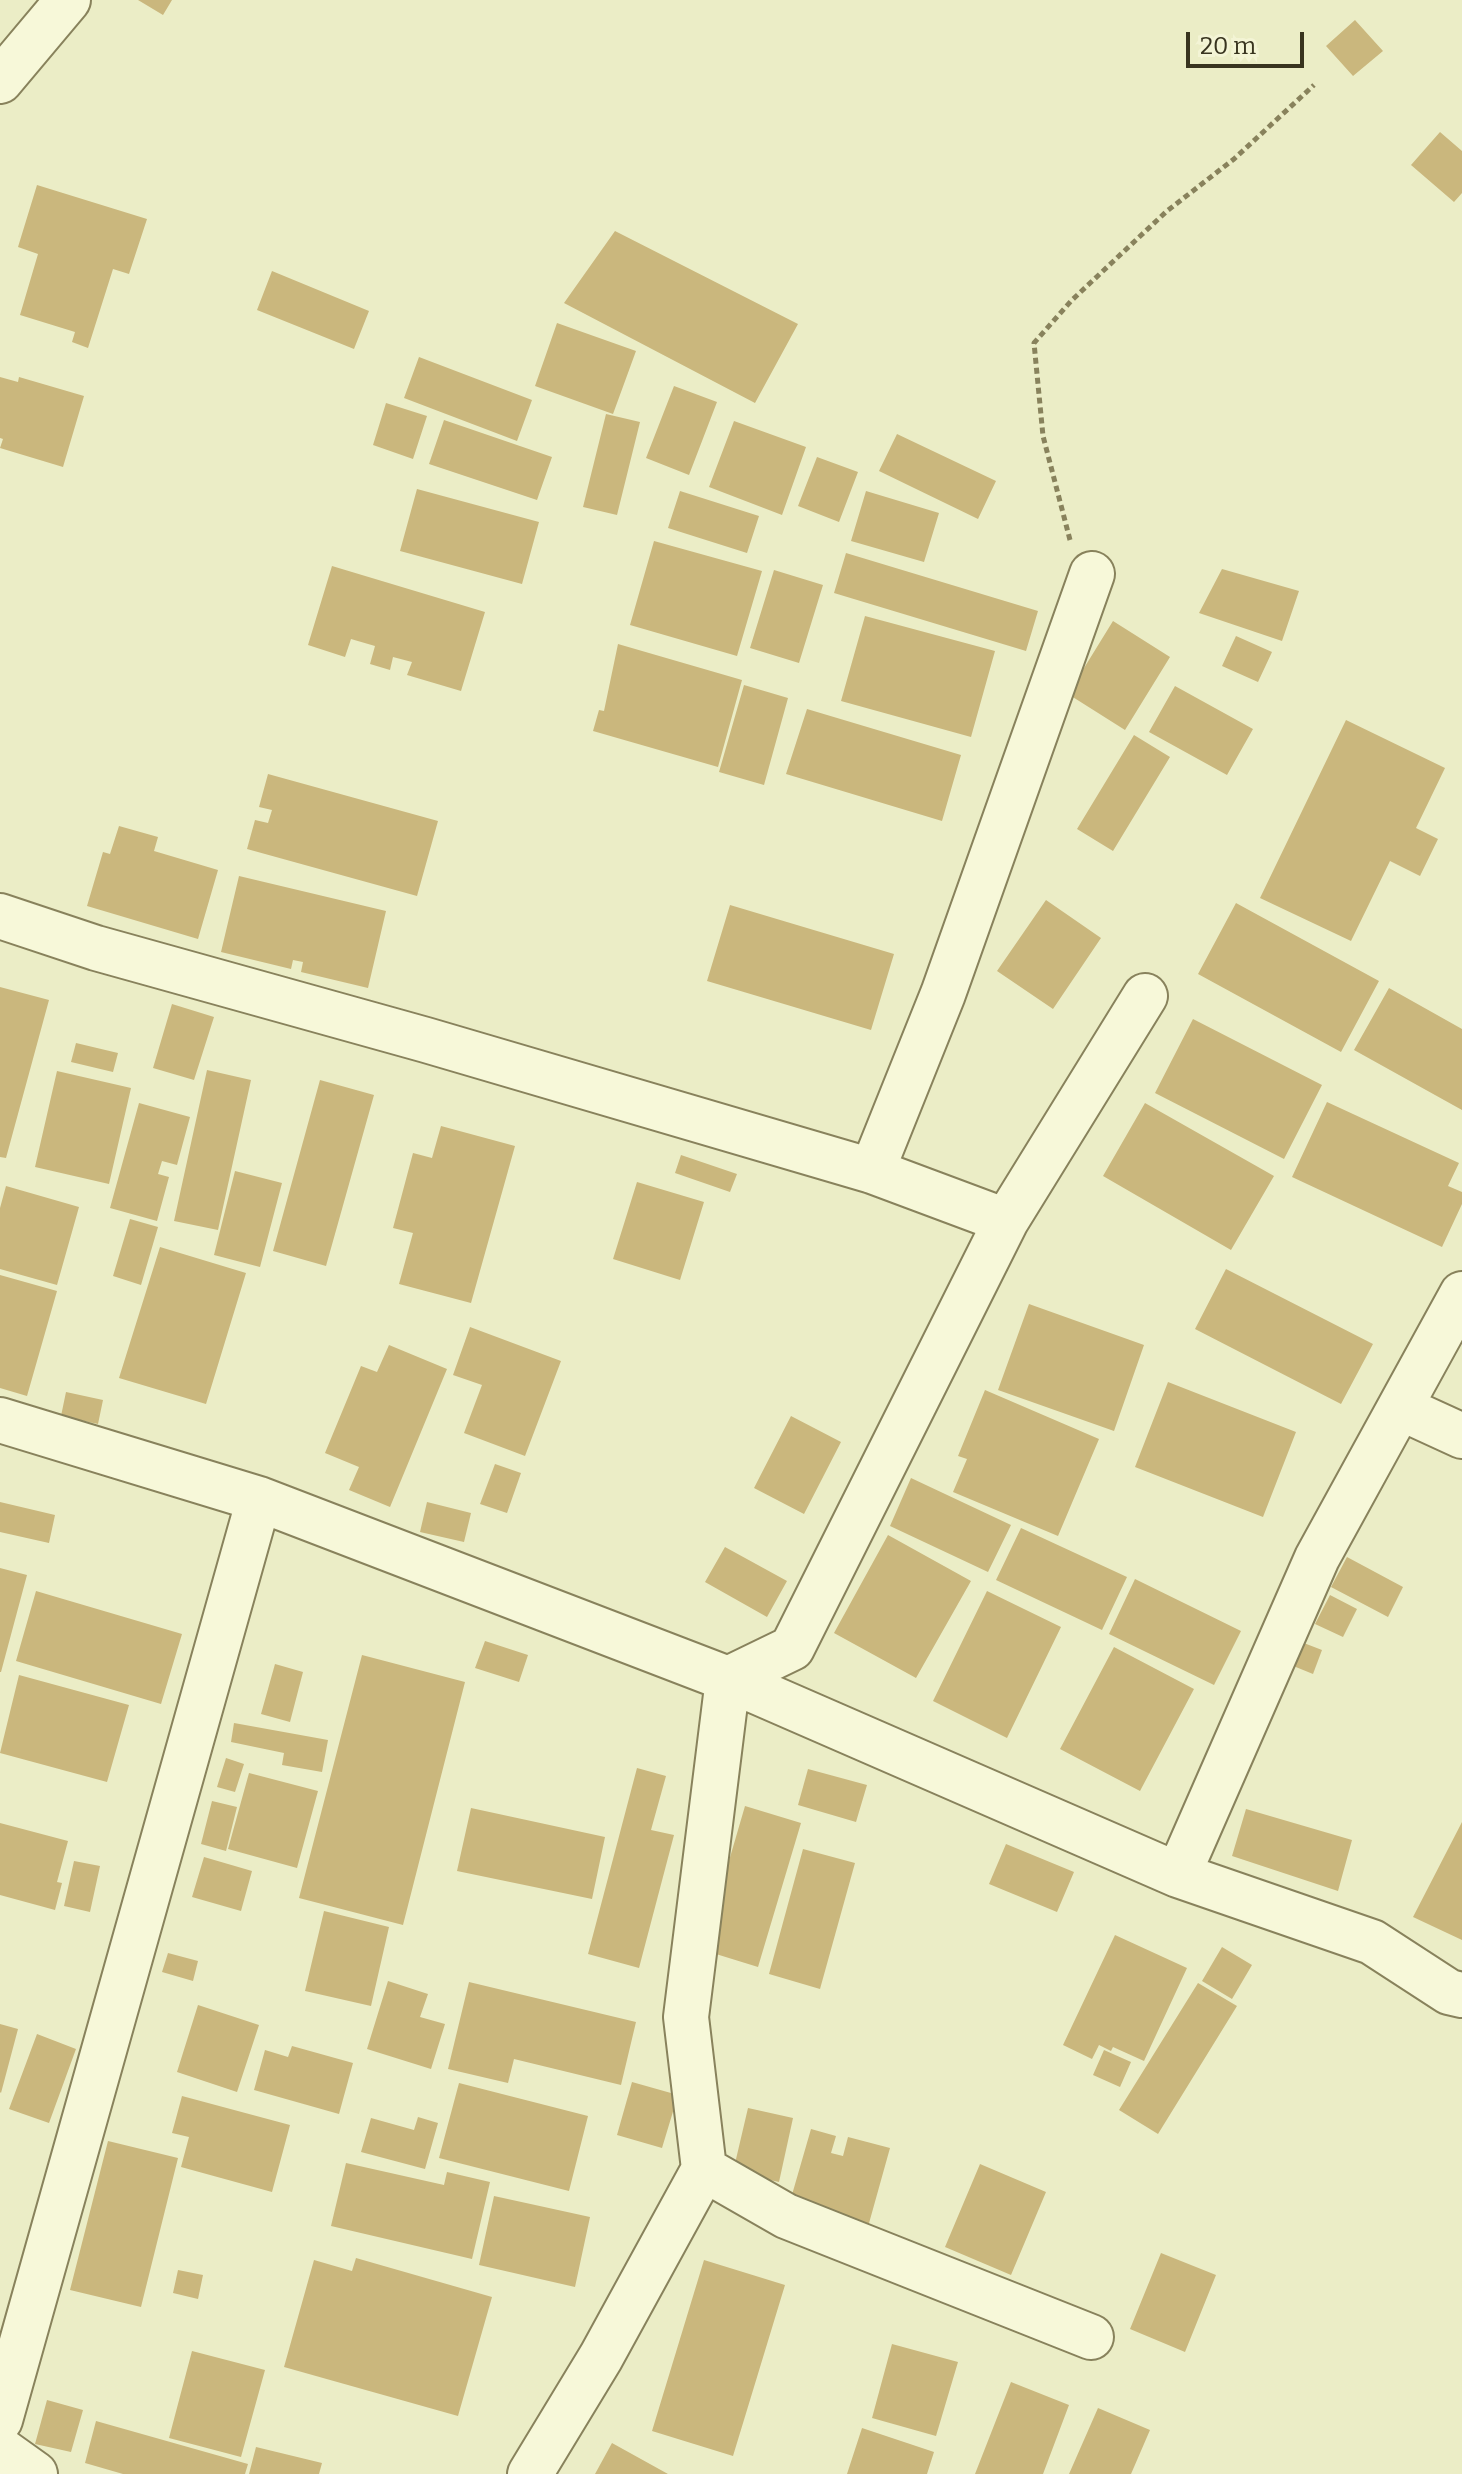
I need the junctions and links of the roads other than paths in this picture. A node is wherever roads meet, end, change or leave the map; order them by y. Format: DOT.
graph roads {
  1 [pos="68,0"];
  2 [pos="0,81"];
  3 [pos="1092,574"];
  4 [pos="0,916"];
  5 [pos="1145,996"];
  6 [pos="872,1171"];
  7 [pos="1006,1221"];
  8 [pos="1462,1294"];
  9 [pos="1401,1408"];
  10 [pos="0,1420"];
  11 [pos="1462,1436"];
  12 [pos="259,1499"];
  13 [pos="728,1679"];
  14 [pos="1178,1875"];
  15 [pos="1462,1995"];
  16 [pos="704,2169"];
  17 [pos="1091,2337"];
  18 [pos="0,2420"];
  19 [pos="0,2449"];
  20 [pos="35,2474"];
  21 [pos="530,2474"];
  1 -- 2 [label="street"];
  3 -- 6 [label="street"];
  4 -- 6 [label="street"];
  5 -- 7 [label="street"];
  6 -- 7 [label="street"];
  7 -- 13 [label="street"];
  8 -- 9 [label="street"];
  9 -- 11 [label="street"];
  9 -- 14 [label="street"];
  10 -- 12 [label="street"];
  12 -- 13 [label="street"];
  12 -- 18 [label="street"];
  13 -- 14 [label="street"];
  13 -- 16 [label="street"];
  14 -- 15 [label="street"];
  16 -- 17 [label="street"];
  16 -- 21 [label="street"];
  19 -- 20 [label="street"];
}
